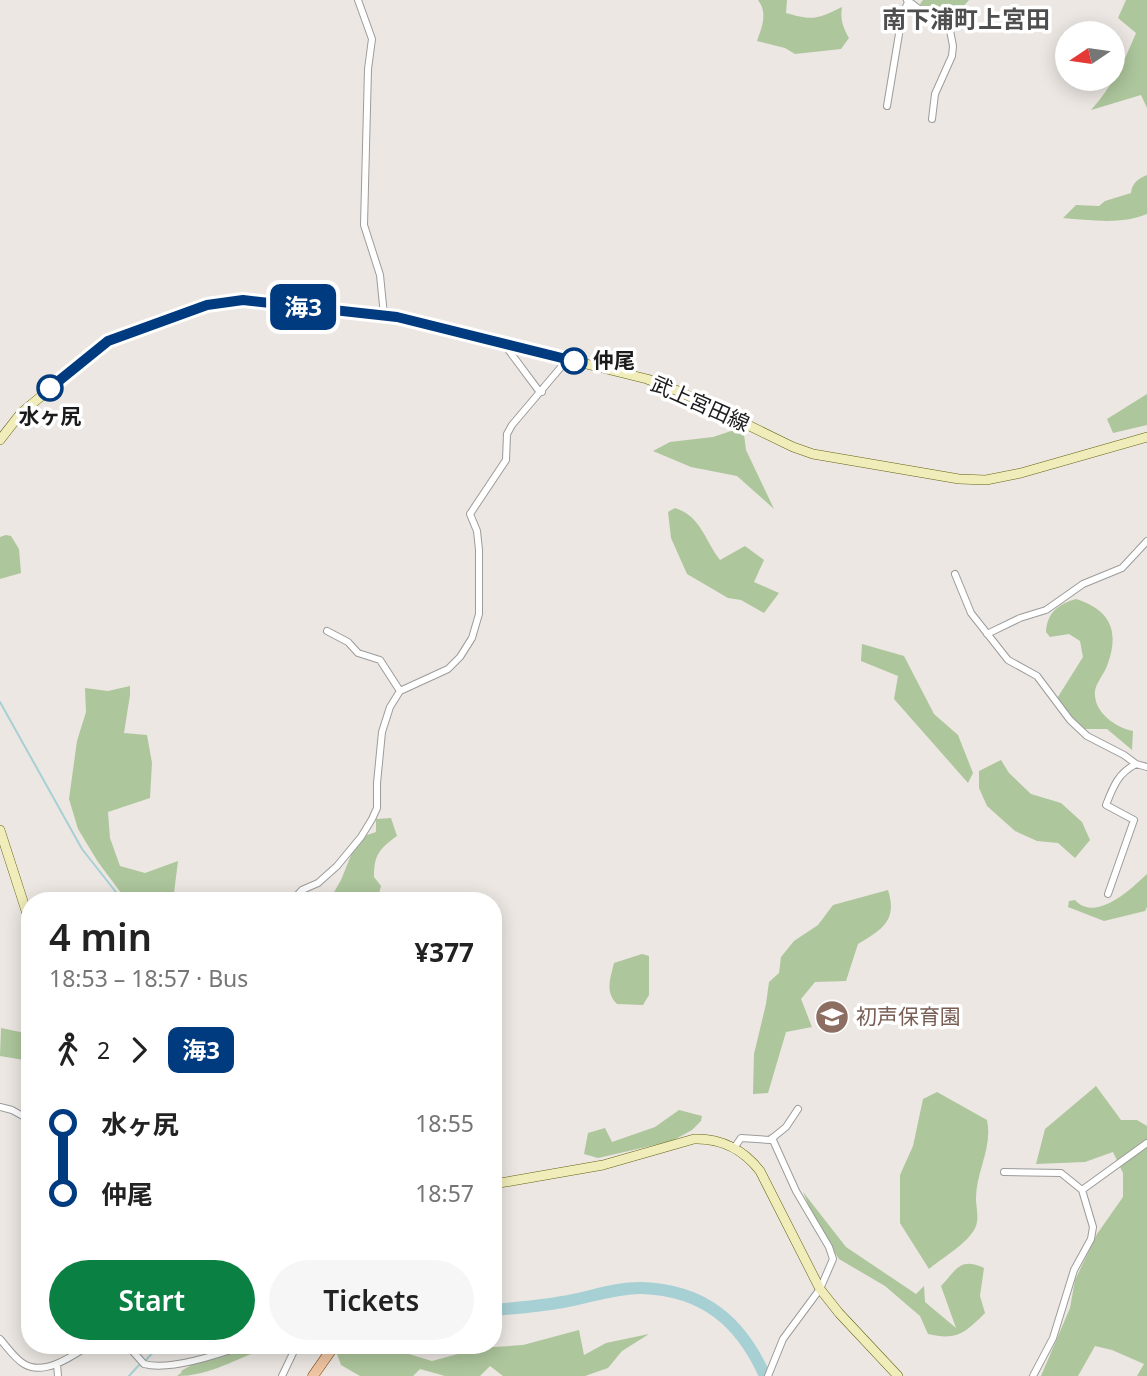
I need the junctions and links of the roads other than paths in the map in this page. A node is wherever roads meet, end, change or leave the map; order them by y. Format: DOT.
graph roads {
  1 [pos="358,0"];
  2 [pos="908,1"];
  3 [pos="887,106"];
  4 [pos="932,119"];
  5 [pos="384,315"];
  6 [pos="503,343"];
  7 [pos="568,360"];
  8 [pos="542,392"];
  9 [pos="1147,437"];
  10 [pos="0,440"];
  11 [pos="1147,541"];
  12 [pos="955,574"];
  13 [pos="327,631"];
  14 [pos="987,634"];
  15 [pos="400,691"];
  16 [pos="1136,764"];
  17 [pos="1147,767"];
  18 [pos="0,830"];
  19 [pos="300,892"];
  20 [pos="1108,894"];
  21 [pos="21,895"];
  22 [pos="0,1107"];
  23 [pos="798,1109"];
  24 [pos="21,1115"];
  25 [pos="772,1138"];
  26 [pos="1147,1143"];
  27 [pos="734,1148"];
  28 [pos="1004,1172"];
  29 [pos="502,1183"];
  30 [pos="1082,1190"];
  31 [pos="820,1289"];
  32 [pos="0,1339"];
  33 [pos="74,1354"];
  34 [pos="135,1354"];
  35 [pos="212,1354"];
  36 [pos="293,1354"];
  37 [pos="328,1354"];
  38 [pos="57,1364"];
  39 [pos="34,1367"];
  40 [pos="30,1376"];
  41 [pos="58,1376"];
  42 [pos="282,1376"];
  43 [pos="313,1376"];
  44 [pos="768,1376"];
  45 [pos="898,1376"];
  46 [pos="1033,1376"];
  1 -- 5 [label="street"];
  2 -- 3 [label="street"];
  2 -- 4 [label="street"];
  5 -- 6 [label="main road, 武上宮田線"];
  5 -- 10 [label="main road, 武上宮田線"];
  6 -- 7 [label="main road, 武上宮田線"];
  6 -- 8 [label="street"];
  7 -- 8 [label="street"];
  7 -- 9 [label="main road, 武上宮田線"];
  8 -- 15 [label="street"];
  11 -- 14 [label="street"];
  12 -- 14 [label="street"];
  13 -- 15 [label="street"];
  14 -- 16 [label="street"];
  15 -- 19 [label="street"];
  16 -- 17 [label="street"];
  16 -- 20 [label="street"];
  18 -- 21 [label="main road"];
  22 -- 24 [label="street"];
  23 -- 25 [label="street"];
  25 -- 27 [label="street"];
  25 -- 31 [label="street"];
  26 -- 30 [label="street"];
  27 -- 29 [label="main road"];
  27 -- 31 [label="main road"];
  28 -- 30 [label="street"];
  30 -- 46 [label="street"];
  31 -- 44 [label="street"];
  31 -- 45 [label="main road"];
  32 -- 39 [label="street"];
  33 -- 38 [label="street"];
  34 -- 35 [label="street"];
  36 -- 42 [label="street"];
  37 -- 43 [label="main road"];
  38 -- 39 [label="street"];
  38 -- 41 [label="street"];
  39 -- 40 [label="street"];
}
